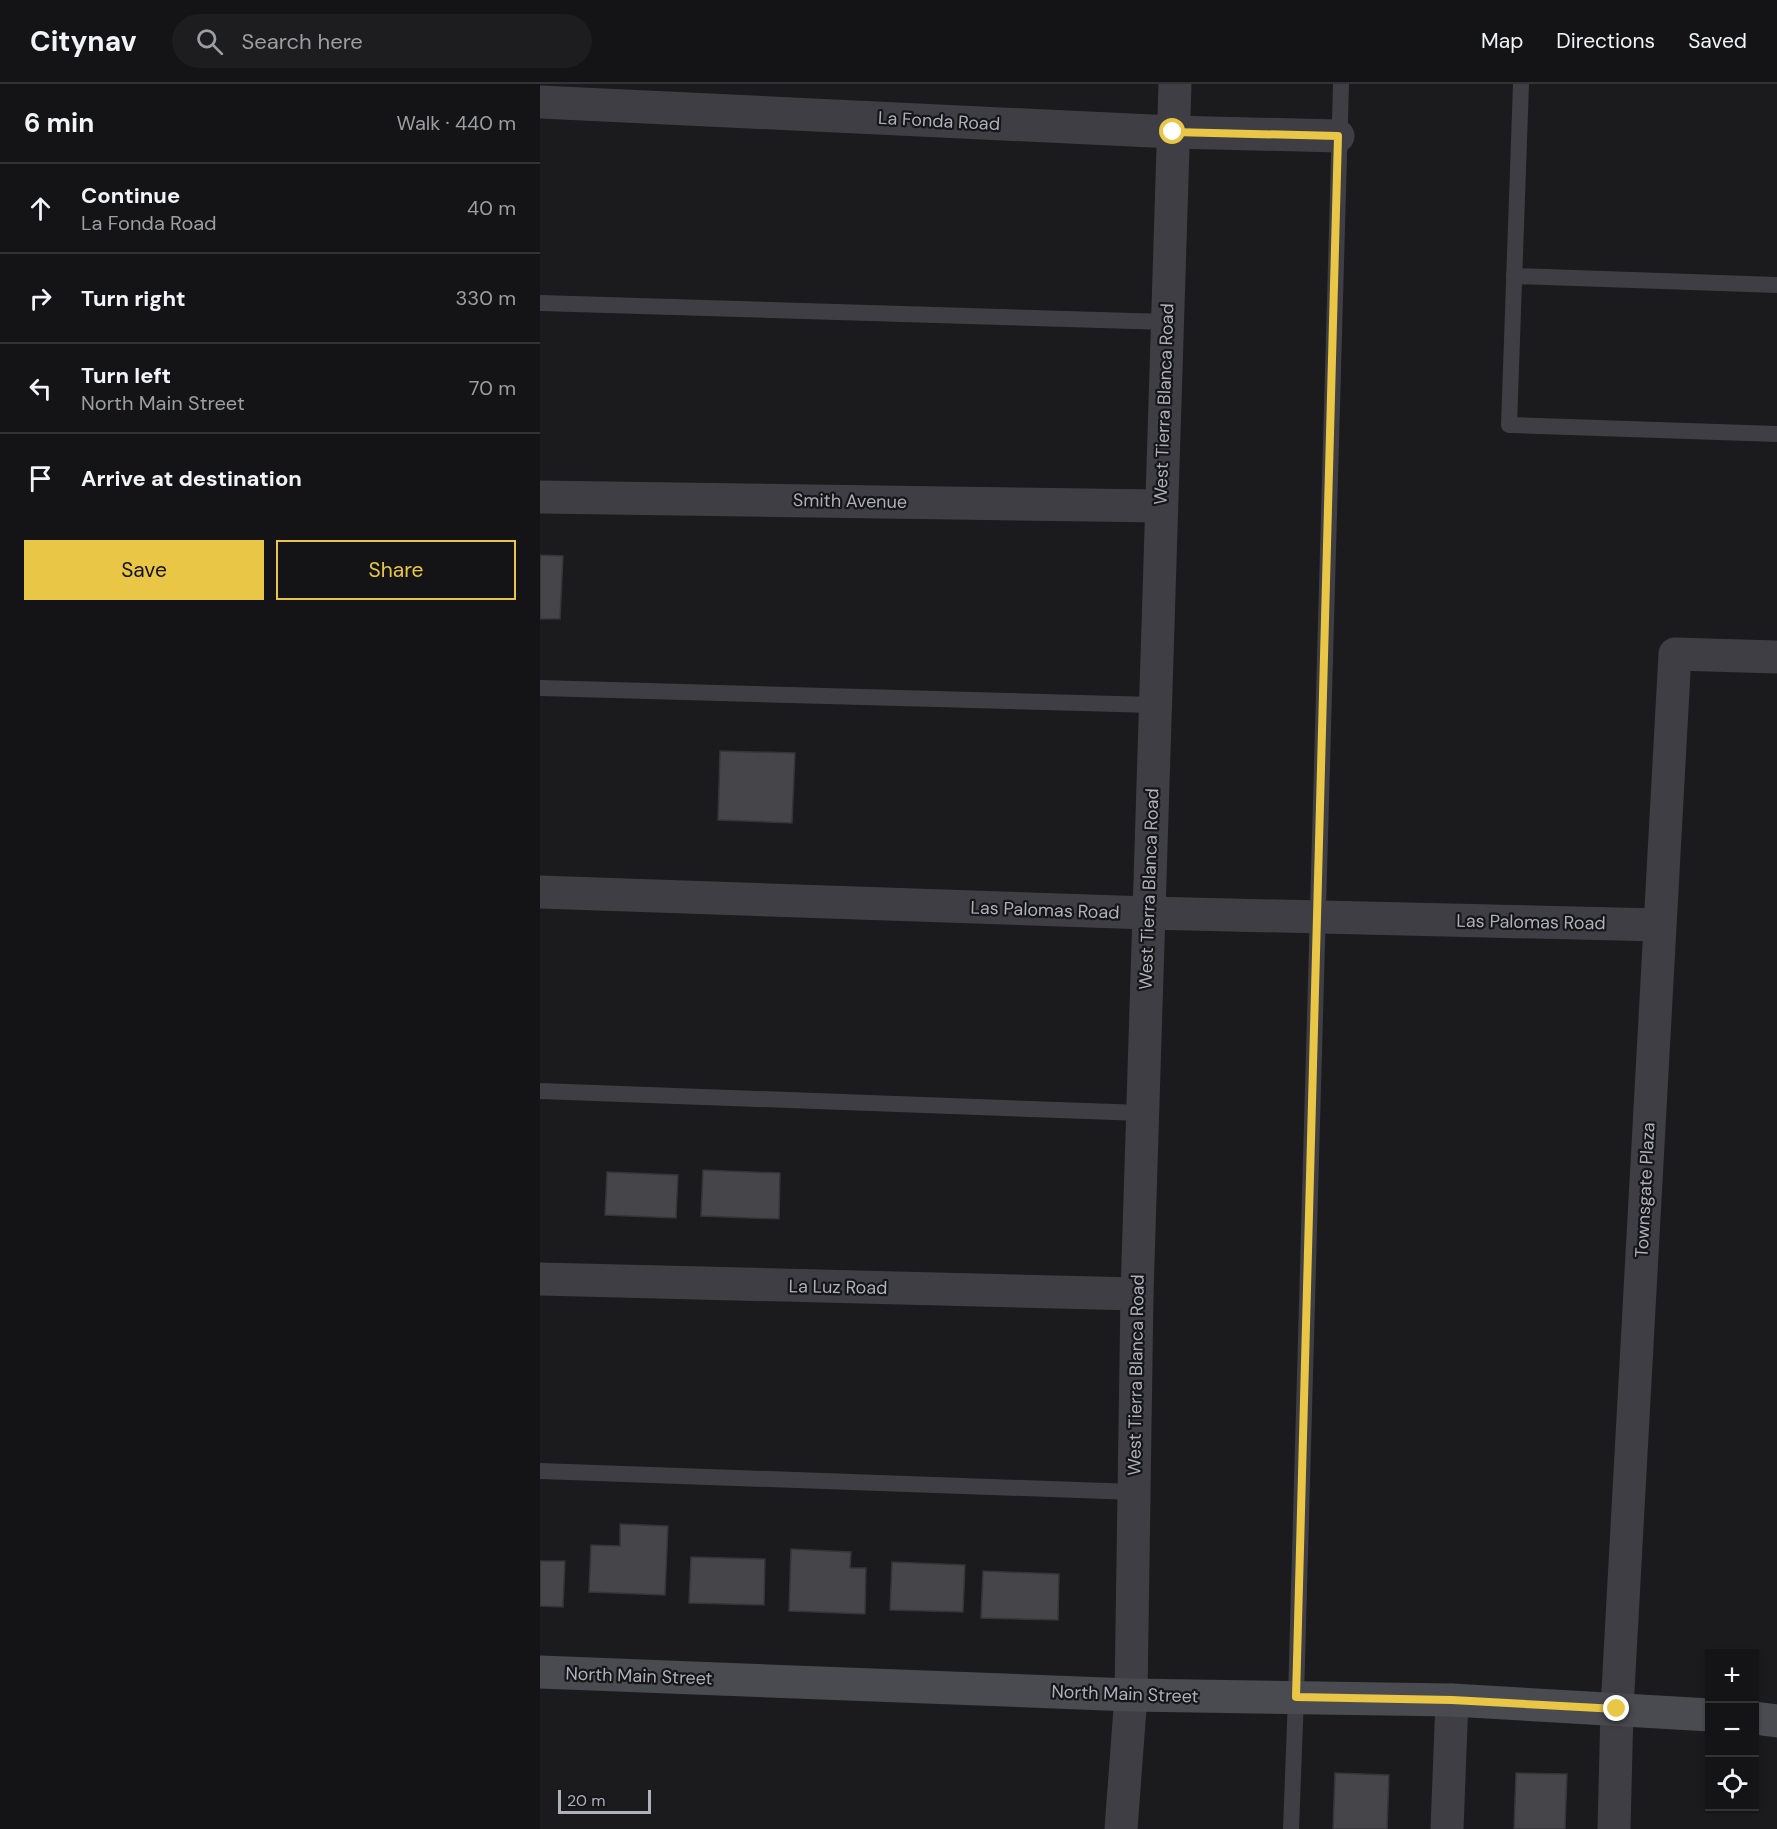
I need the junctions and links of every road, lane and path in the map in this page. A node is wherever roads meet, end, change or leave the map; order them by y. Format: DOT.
graph roads {
  1 [pos="1175,84"];
  2 [pos="1341,84"];
  3 [pos="1521,84"];
  4 [pos="540,102"];
  5 [pos="1173,132"];
  6 [pos="1338,136"];
  7 [pos="1515,276"];
  8 [pos="1777,285"];
  9 [pos="540,303"];
  10 [pos="1167,322"];
  11 [pos="1777,434"];
  12 [pos="540,497"];
  13 [pos="1160,506"];
  14 [pos="1777,657"];
  15 [pos="540,688"];
  16 [pos="1154,705"];
  17 [pos="540,892"];
  18 [pos="1148,913"];
  19 [pos="1318,917"];
  20 [pos="1659,925"];
  21 [pos="540,1091"];
  22 [pos="1142,1113"];
  23 [pos="540,1279"];
  24 [pos="1137,1294"];
  25 [pos="540,1471"];
  26 [pos="1134,1492"];
  27 [pos="540,1672"];
  28 [pos="1131,1695"];
  29 [pos="1296,1697"];
  30 [pos="1452,1700"];
  31 [pos="1617,1709"];
  32 [pos="1705,1715"];
  33 [pos="1759,1719"];
  34 [pos="1777,1721"];
  35 [pos="1121,1829"];
  36 [pos="1291,1829"];
  37 [pos="1447,1829"];
  38 [pos="1614,1829"];
  1 -- 5 [label="street, West Tierra Blanca Road"];
  2 -- 6 [label="lane"];
  3 -- 7 [label="lane"];
  4 -- 5 [label="street, La Fonda Road"];
  5 -- 6 [label="street, La Fonda Road"];
  5 -- 10 [label="street, West Tierra Blanca Road"];
  6 -- 19 [label="lane"];
  7 -- 8 [label="lane"];
  7 -- 11 [label="lane"];
  9 -- 10 [label="lane"];
  10 -- 13 [label="street, West Tierra Blanca Road"];
  12 -- 13 [label="street, Smith Avenue"];
  13 -- 16 [label="street, West Tierra Blanca Road"];
  14 -- 20 [label="street, Townsgate Plaza"];
  15 -- 16 [label="lane"];
  16 -- 18 [label="street, West Tierra Blanca Road"];
  17 -- 18 [label="street, Las Palomas Road"];
  18 -- 19 [label="street, Las Palomas Road"];
  18 -- 22 [label="street, West Tierra Blanca Road"];
  19 -- 20 [label="street, Las Palomas Road"];
  19 -- 29 [label="lane"];
  20 -- 31 [label="street, Townsgate Plaza"];
  21 -- 22 [label="lane"];
  22 -- 24 [label="street, West Tierra Blanca Road"];
  23 -- 24 [label="street, La Luz Road"];
  24 -- 26 [label="street, West Tierra Blanca Road"];
  25 -- 26 [label="lane"];
  26 -- 28 [label="street, West Tierra Blanca Road"];
  27 -- 28 [label="street, North Main Street"];
  28 -- 29 [label="street, North Main Street"];
  28 -- 35 [label="street, West Tierra Blanca Road"];
  29 -- 30 [label="street, North Main Street"];
  29 -- 36 [label="lane"];
  30 -- 31 [label="street, North Main Street"];
  30 -- 37 [label="street"];
  31 -- 32 [label="street, North Main Street"];
  31 -- 38 [label="street, Townsgate Plaza"];
  33 -- 34 [label="street"];
}
